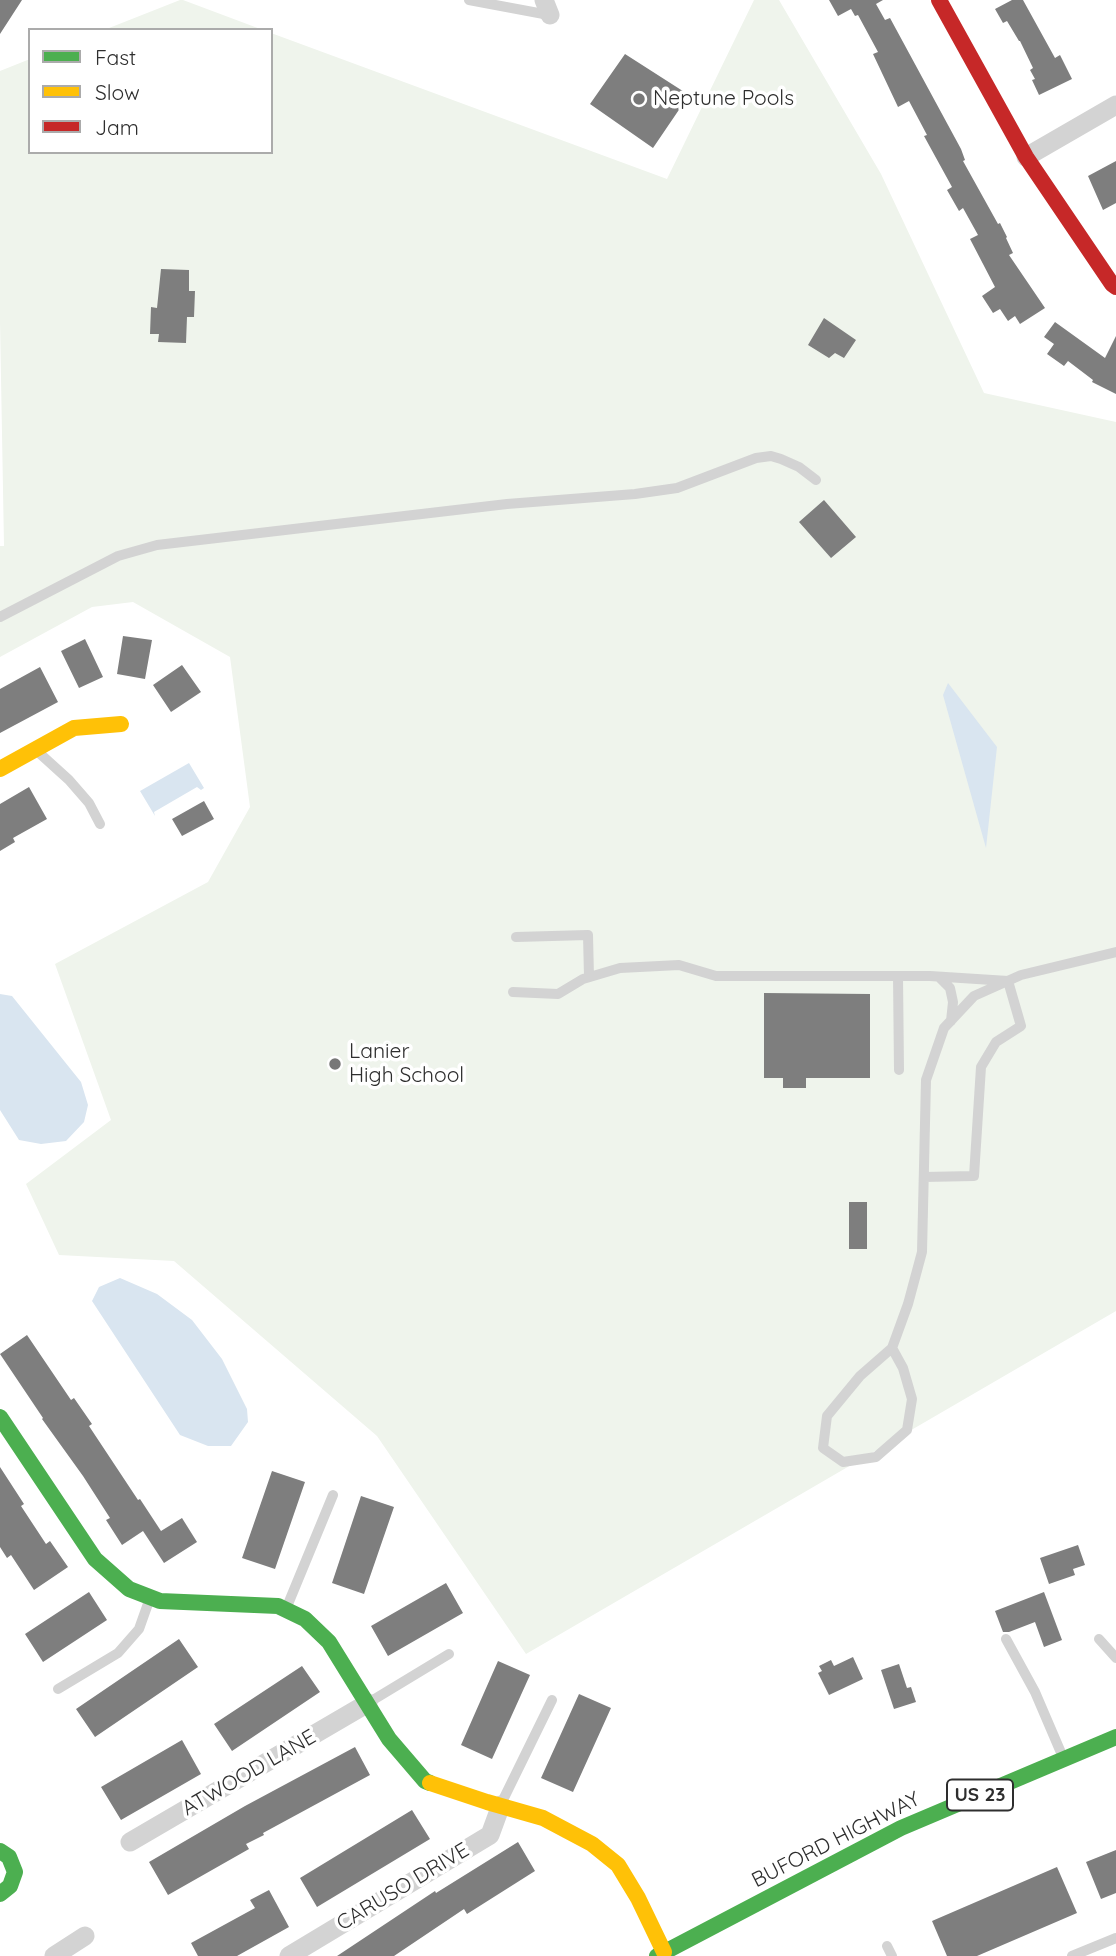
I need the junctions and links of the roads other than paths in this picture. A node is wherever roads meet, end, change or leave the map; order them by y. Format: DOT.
graph roads {
  1 [pos="469,0"];
  2 [pos="939,0"];
  3 [pos="547,8"];
  4 [pos="1116,105"];
  5 [pos="1026,158"];
  6 [pos="1116,287"];
  7 [pos="816,481"];
  8 [pos="0,617"];
  9 [pos="121,724"];
  10 [pos="34,748"];
  11 [pos="0,769"];
  12 [pos="100,824"];
  13 [pos="516,937"];
  14 [pos="1116,952"];
  15 [pos="898,976"];
  16 [pos="589,977"];
  17 [pos="939,977"];
  18 [pos="1008,981"];
  19 [pos="513,992"];
  20 [pos="951,1021"];
  21 [pos="899,1070"];
  22 [pos="924,1177"];
  23 [pos="892,1348"];
  24 [pos="0,1417"];
  25 [pos="333,1495"];
  26 [pos="150,1597"];
  27 [pos="286,1610"];
  28 [pos="1006,1639"];
  29 [pos="1100,1639"];
  30 [pos="449,1654"];
  31 [pos="1116,1658"];
  32 [pos="58,1689"];
  33 [pos="552,1700"];
  34 [pos="368,1703"];
  35 [pos="1116,1737"];
  36 [pos="1064,1759"];
  37 [pos="501,1805"];
  38 [pos="130,1842"];
  39 [pos="0,1851"];
  40 [pos="0,1894"];
  41 [pos="85,1936"];
  42 [pos="1116,1938"];
  43 [pos="887,1945"];
  44 [pos="661,1954"];
  45 [pos="54,1956"];
  46 [pos="289,1956"];
  47 [pos="892,1956"];
  48 [pos="1072,1956"];
  1 -- 3 [label="lane"];
  2 -- 5 [label="street"];
  4 -- 5 [label="street"];
  5 -- 6 [label="street"];
  7 -- 8 [label="lane"];
  9 -- 10 [label="street"];
  10 -- 11 [label="street"];
  10 -- 12 [label="lane"];
  13 -- 16 [label="lane"];
  14 -- 18 [label="lane"];
  15 -- 16 [label="lane"];
  15 -- 17 [label="lane"];
  15 -- 21 [label="lane"];
  16 -- 19 [label="lane"];
  17 -- 18 [label="lane"];
  17 -- 20 [label="lane"];
  18 -- 20 [label="lane"];
  18 -- 22 [label="lane"];
  20 -- 22 [label="lane"];
  22 -- 23 [label="lane"];
  23 -- 23 [label="lane"];
  24 -- 26 [label="street"];
  25 -- 27 [label="lane"];
  26 -- 27 [label="street"];
  26 -- 32 [label="lane"];
  27 -- 34 [label="street"];
  28 -- 36 [label="lane"];
  29 -- 31 [label="lane"];
  30 -- 34 [label="lane"];
  33 -- 37 [label="lane"];
  34 -- 37 [label="street"];
  34 -- 38 [label="street, ATWOOD LANE"];
  35 -- 36 [label="street, BUFORD HIGHWAY / US 23"];
  36 -- 44 [label="street, BUFORD HIGHWAY / US 23"];
  37 -- 44 [label="street"];
  37 -- 46 [label="street, CARUSO DRIVE"];
  39 -- 40 [label="street"];
  41 -- 45 [label="street"];
  42 -- 48 [label="lane"];
  43 -- 47 [label="lane"];
}
